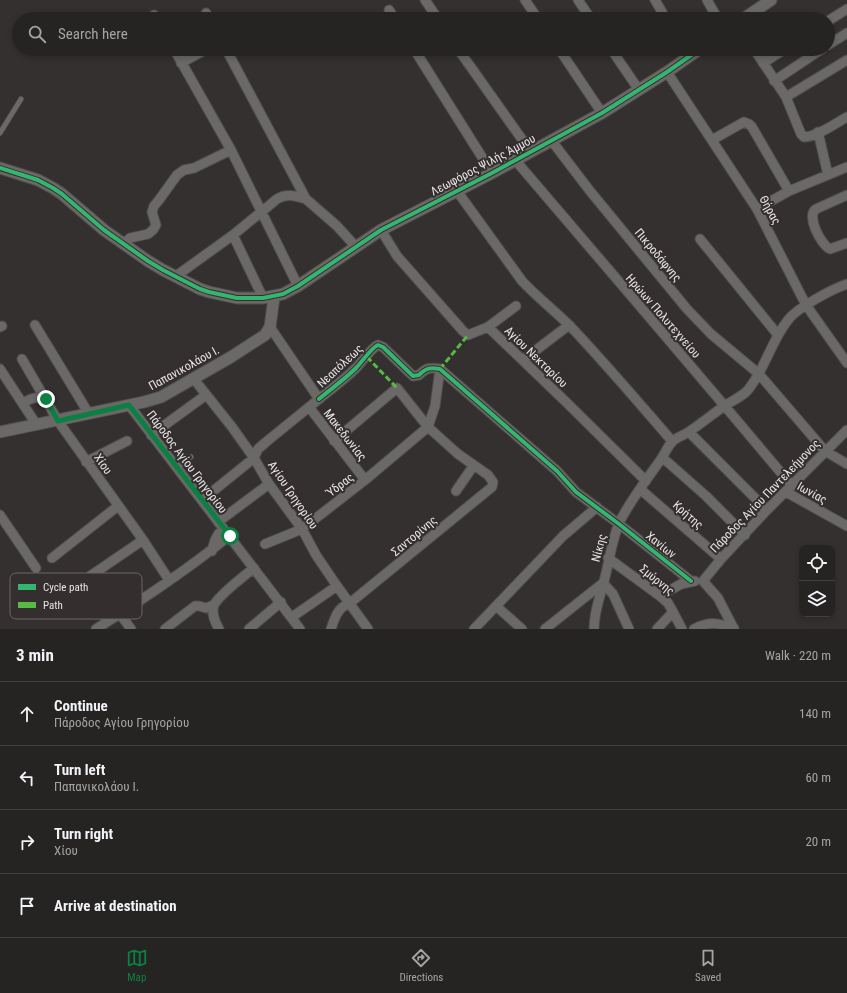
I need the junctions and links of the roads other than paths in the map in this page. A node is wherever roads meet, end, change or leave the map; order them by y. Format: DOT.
graph roads {
  1 [pos="424,0"];
  2 [pos="525,0"];
  3 [pos="578,0"];
  4 [pos="655,0"];
  5 [pos="707,0"];
  6 [pos="769,0"];
  7 [pos="847,9"];
  8 [pos="433,12"];
  9 [pos="533,12"];
  10 [pos="586,12"];
  11 [pos="662,12"];
  12 [pos="714,12"];
  13 [pos="753,12"];
  14 [pos="835,17"];
  15 [pos="847,33"];
  16 [pos="835,41"];
  17 [pos="178,56"];
  18 [pos="194,56"];
  19 [pos="230,56"];
  20 [pos="418,56"];
  21 [pos="463,56"];
  22 [pos="564,56"];
  23 [pos="616,56"];
  24 [pos="684,56"];
  25 [pos="758,56"];
  26 [pos="774,56"];
  27 [pos="812,56"];
  28 [pos="847,60"];
  29 [pos="181,63"];
  30 [pos="763,63"];
  31 [pos="667,72"];
  32 [pos="774,81"];
  33 [pos="639,90"];
  34 [pos="786,98"];
  35 [pos="21,99"];
  36 [pos="602,112"];
  37 [pos="847,116"];
  38 [pos="818,132"];
  39 [pos="0,133"];
  40 [pos="551,140"];
  41 [pos="712,140"];
  42 [pos="231,150"];
  43 [pos="531,152"];
  44 [pos="516,161"];
  45 [pos="847,167"];
  46 [pos="0,168"];
  47 [pos="492,173"];
  48 [pos="828,175"];
  49 [pos="457,191"];
  50 [pos="789,191"];
  51 [pos="847,194"];
  52 [pos="306,199"];
  53 [pos="757,209"];
  54 [pos="262,212"];
  55 [pos="381,230"];
  56 [pos="233,235"];
  57 [pos="700,239"];
  58 [pos="847,243"];
  59 [pos="124,244"];
  60 [pos="356,247"];
  61 [pos="176,276"];
  62 [pos="847,284"];
  63 [pos="298,286"];
  64 [pos="274,297"];
  65 [pos="263,298"];
  66 [pos="806,305"];
  67 [pos="516,306"];
  68 [pos="35,325"];
  69 [pos="569,325"];
  70 [pos="488,327"];
  71 [pos="270,328"];
  72 [pos="778,335"];
  73 [pos="22,359"];
  74 [pos="523,360"];
  75 [pos="847,363"];
  76 [pos="0,369"];
  77 [pos="440,369"];
  78 [pos="759,374"];
  79 [pos="194,378"];
  80 [pos="206,395"];
  81 [pos="46,399"];
  82 [pos="319,399"];
  83 [pos="23,404"];
  84 [pos="129,405"];
  85 [pos="725,406"];
  86 [pos="309,407"];
  87 [pos="89,414"];
  88 [pos="58,421"];
  89 [pos="36,424"];
  90 [pos="428,427"];
  91 [pos="1,430"];
  92 [pos="847,430"];
  93 [pos="690,432"];
  94 [pos="151,435"];
  95 [pos="127,441"];
  96 [pos="334,441"];
  97 [pos="672,441"];
  98 [pos="825,451"];
  99 [pos="191,457"];
  100 [pos="254,458"];
  101 [pos="662,458"];
  102 [pos="86,462"];
  103 [pos="847,464"];
  104 [pos="474,465"];
  105 [pos="177,468"];
  106 [pos="365,480"];
  107 [pos="646,481"];
  108 [pos="269,484"];
  109 [pos="640,489"];
  110 [pos="789,489"];
  111 [pos="456,491"];
  112 [pos="202,500"];
  113 [pos="118,506"];
  114 [pos="597,507"];
  115 [pos="767,510"];
  116 [pos="0,515"];
  117 [pos="619,524"];
  118 [pos="221,526"];
  119 [pos="847,526"];
  120 [pos="302,529"];
  121 [pos="745,535"];
  122 [pos="230,536"];
  123 [pos="143,540"];
  124 [pos="266,544"];
  125 [pos="212,551"];
  126 [pos="52,558"];
  127 [pos="608,558"];
  128 [pos="721,559"];
  129 [pos="36,568"];
  130 [pos="254,568"];
  131 [pos="95,573"];
  132 [pos="169,580"];
  133 [pos="691,581"];
  134 [pos="703,581"];
  135 [pos="603,583"];
  136 [pos="337,586"];
  137 [pos="660,596"];
  138 [pos="142,600"];
  139 [pos="280,602"];
  140 [pos="350,603"];
  141 [pos="214,605"];
  142 [pos="496,606"];
  143 [pos="673,612"];
  144 [pos="266,614"];
  145 [pos="290,614"];
  146 [pos="112,619"];
  147 [pos="124,619"];
  148 [pos="594,628"];
  149 [pos="96,629"];
  150 [pos="131,629"];
  151 [pos="165,629"];
  152 [pos="219,629"];
  153 [pos="249,629"];
  154 [pos="300,629"];
  155 [pos="331,629"];
  156 [pos="368,629"];
  157 [pos="474,629"];
  158 [pos="522,629"];
  159 [pos="545,629"];
  160 [pos="629,629"];
  161 [pos="657,629"];
  162 [pos="682,629"];
  163 [pos="694,629"];
  164 [pos="734,629"];
  1 -- 8 [label="street"];
  2 -- 9 [label="street"];
  3 -- 10 [label="street"];
  4 -- 11 [label="street"];
  5 -- 12 [label="street"];
  6 -- 13 [label="street"];
  7 -- 14 [label="street"];
  15 -- 16 [label="street"];
  17 -- 29 [label="street"];
  18 -- 29 [label="street"];
  19 -- 52 [label="street"];
  20 -- 47 [label="street"];
  21 -- 43 [label="street"];
  22 -- 36 [label="street"];
  23 -- 33 [label="street"];
  24 -- 31 [label="street, Λεωφόρος Ψιλής Άμμου"];
  25 -- 30 [label="street"];
  26 -- 30 [label="street"];
  27 -- 32 [label="street"];
  28 -- 34 [label="street"];
  29 -- 42 [label="street"];
  30 -- 32 [label="street"];
  31 -- 33 [label="street, Λεωφόρος Ψιλής Άμμου"];
  31 -- 41 [label="street, Θήρας"];
  32 -- 34 [label="street"];
  33 -- 36 [label="street, Λεωφόρος Ψιλής Άμμου"];
  34 -- 38 [label="street"];
  35 -- 39 [label="lane"];
  36 -- 40 [label="street, Λεωφόρος Ψιλής Άμμου"];
  37 -- 38 [label="street"];
  38 -- 48 [label="street"];
  40 -- 43 [label="street, Λεωφόρος Ψιλής Άμμου"];
  40 -- 78 [label="street, Πικροδάφνης"];
  41 -- 50 [label="street"];
  41 -- 53 [label="street, Θήρας"];
  42 -- 54 [label="street"];
  42 -- 59 [label="street"];
  43 -- 44 [label="street, Λεωφόρος Ψιλής Άμμου"];
  44 -- 47 [label="street, Λεωφόρος Ψιλής Άμμου"];
  44 -- 85 [label="street, Ηρώων Πολυτεχνείου"];
  45 -- 48 [label="street"];
  46 -- 59 [label="street, Λεωφόρος Ψιλής Άμμου"];
  47 -- 49 [label="street, Λεωφόρος Ψιλής Άμμου"];
  48 -- 50 [label="street"];
  49 -- 55 [label="street, Λεωφόρος Ψιλής Άμμου"];
  49 -- 69 [label="street"];
  50 -- 53 [label="street"];
  51 -- 58 [label="street"];
  52 -- 54 [label="street"];
  52 -- 60 [label="street"];
  53 -- 66 [label="street, Θήρας"];
  54 -- 56 [label="street"];
  54 -- 63 [label="street"];
  55 -- 60 [label="street, Λεωφόρος Ψιλής Άμμου"];
  55 -- 70 [label="street, Αγίου Νεκταρίου"];
  56 -- 61 [label="street"];
  56 -- 65 [label="street"];
  57 -- 72 [label="street"];
  59 -- 61 [label="street, Λεωφόρος Ψιλής Άμμου"];
  60 -- 63 [label="street, Λεωφόρος Ψιλής Άμμου"];
  61 -- 65 [label="street, Λεωφόρος Ψιλής Άμμου"];
  62 -- 66 [label="street"];
  63 -- 64 [label="street, Λεωφόρος Ψιλής Άμμου"];
  64 -- 65 [label="street, Λεωφόρος Ψιλής Άμμου"];
  64 -- 71 [label="street"];
  66 -- 72 [label="street"];
  66 -- 75 [label="street, Θήρας"];
  67 -- 70 [label="street"];
  68 -- 87 [label="street"];
  69 -- 74 [label="street"];
  69 -- 97 [label="street"];
  70 -- 74 [label="street, Αγίου Νεκταρίου"];
  71 -- 79 [label="street, Παπανικολάου Ι."];
  71 -- 82 [label="street, Μακεδωνίας"];
  72 -- 78 [label="street"];
  73 -- 81 [label="street, Χίου"];
  74 -- 107 [label="street, Αγίου Νεκταρίου"];
  76 -- 83 [label="street"];
  77 -- 82 [label="street, Νεαπόλεως"];
  77 -- 90 [label="street"];
  77 -- 114 [label="street, Χανίων"];
  78 -- 85 [label="street"];
  78 -- 98 [label="street, Πικροδάφνης"];
  79 -- 80 [label="street, Αγίου Γρηγορίου"];
  79 -- 84 [label="street, Παπανικολάου Ι."];
  80 -- 94 [label="street"];
  80 -- 100 [label="street, Αγίου Γρηγορίου"];
  81 -- 83 [label="street"];
  81 -- 88 [label="street, Χίου"];
  82 -- 86 [label="street, Μακεδωνίας"];
  83 -- 89 [label="street"];
  84 -- 87 [label="street, Παπανικολάου Ι."];
  84 -- 94 [label="street, Πάροδος Αγίου Γρηγορίου"];
  85 -- 93 [label="street"];
  85 -- 110 [label="street, Ηρώων Πολυτεχνείου"];
  86 -- 96 [label="street, Μακεδωνίας"];
  86 -- 100 [label="street"];
  87 -- 88 [label="street, Παπανικολάου Ι."];
  88 -- 89 [label="street, Παπανικολάου Ι."];
  88 -- 102 [label="street, Χίου"];
  89 -- 91 [label="street, Παπανικολάου Ι."];
  90 -- 96 [label="street"];
  90 -- 104 [label="street"];
  90 -- 106 [label="street, Ύδρας"];
  92 -- 98 [label="street, Πάροδος Αγίου Παντελεήμονος"];
  93 -- 97 [label="street"];
  93 -- 115 [label="street"];
  94 -- 105 [label="street, Πάροδος Αγίου Γρηγορίου"];
  95 -- 102 [label="street"];
  96 -- 106 [label="street, Μακεδωνίας"];
  97 -- 101 [label="street, Νίκης"];
  98 -- 103 [label="street, Πικροδάφνης"];
  98 -- 110 [label="street, Πάροδος Αγίου Παντελεήμονος"];
  99 -- 105 [label="lane"];
  100 -- 108 [label="street, Αγίου Γρηγορίου"];
  100 -- 112 [label="street"];
  101 -- 107 [label="street, Νίκης"];
  101 -- 121 [label="street"];
  102 -- 113 [label="street, Χίου"];
  104 -- 111 [label="street"];
  104 -- 140 [label="street, Σαντορίνης"];
  105 -- 112 [label="street, Πάροδος Αγίου Γρηγορίου"];
  106 -- 120 [label="street, Ύδρας"];
  107 -- 109 [label="street, Νίκης"];
  108 -- 118 [label="street"];
  108 -- 120 [label="street, Αγίου Γρηγορίου"];
  109 -- 117 [label="street, Νίκης"];
  109 -- 128 [label="street, Κρήτης"];
  110 -- 115 [label="street, Πάροδος Αγίου Παντελεήμονος"];
  110 -- 119 [label="street, Ιωνίας"];
  112 -- 118 [label="street, Πάροδος Αγίου Γρηγορίου"];
  113 -- 123 [label="street, Χίου"];
  113 -- 126 [label="street"];
  114 -- 117 [label="street, Χανίων"];
  114 -- 142 [label="street"];
  115 -- 121 [label="street, Πάροδος Αγίου Παντελεήμονος"];
  116 -- 129 [label="street"];
  117 -- 127 [label="street, Νίκης"];
  117 -- 133 [label="street, Χανίων"];
  118 -- 122 [label="street, Πάροδος Αγίου Γρηγορίου"];
  118 -- 125 [label="street"];
  120 -- 124 [label="street, Ύδρας"];
  120 -- 136 [label="street, Αγίου Γρηγορίου"];
  121 -- 128 [label="street, Πάροδος Αγίου Παντελεήμονος"];
  122 -- 125 [label="street"];
  122 -- 130 [label="street, Πάροδος Αγίου Γρηγορίου"];
  123 -- 131 [label="street"];
  123 -- 132 [label="street, Χίου"];
  125 -- 132 [label="street"];
  127 -- 135 [label="street, Νίκης"];
  127 -- 137 [label="street, Σμύρνης"];
  128 -- 134 [label="street, Πάροδος Αγίου Παντελεήμονος"];
  130 -- 139 [label="street, Πάροδος Αγίου Γρηγορίου"];
  130 -- 141 [label="street"];
  132 -- 138 [label="street"];
  133 -- 134 [label="street"];
  133 -- 137 [label="street"];
  134 -- 164 [label="street"];
  135 -- 148 [label="street, Νίκης"];
  135 -- 159 [label="street"];
  135 -- 160 [label="street"];
  136 -- 140 [label="street, Αγίου Γρηγορίου"];
  136 -- 145 [label="street"];
  137 -- 143 [label="street, Σμύρνης"];
  139 -- 144 [label="street"];
  139 -- 145 [label="street, Πάροδος Αγίου Γρηγορίου"];
  140 -- 155 [label="street, Σαντορίνης"];
  140 -- 156 [label="street, Αγίου Γρηγορίου"];
  141 -- 151 [label="street"];
  141 -- 152 [label="street"];
  142 -- 157 [label="street"];
  142 -- 158 [label="street"];
  143 -- 161 [label="street"];
  143 -- 162 [label="street, Σμύρνης"];
  144 -- 145 [label="street"];
  144 -- 153 [label="street"];
  145 -- 154 [label="street, Πάροδος Αγίου Γρηγορίου"];
  146 -- 149 [label="street"];
  147 -- 150 [label="street"];
  163 -- 164 [label="street"];
}
